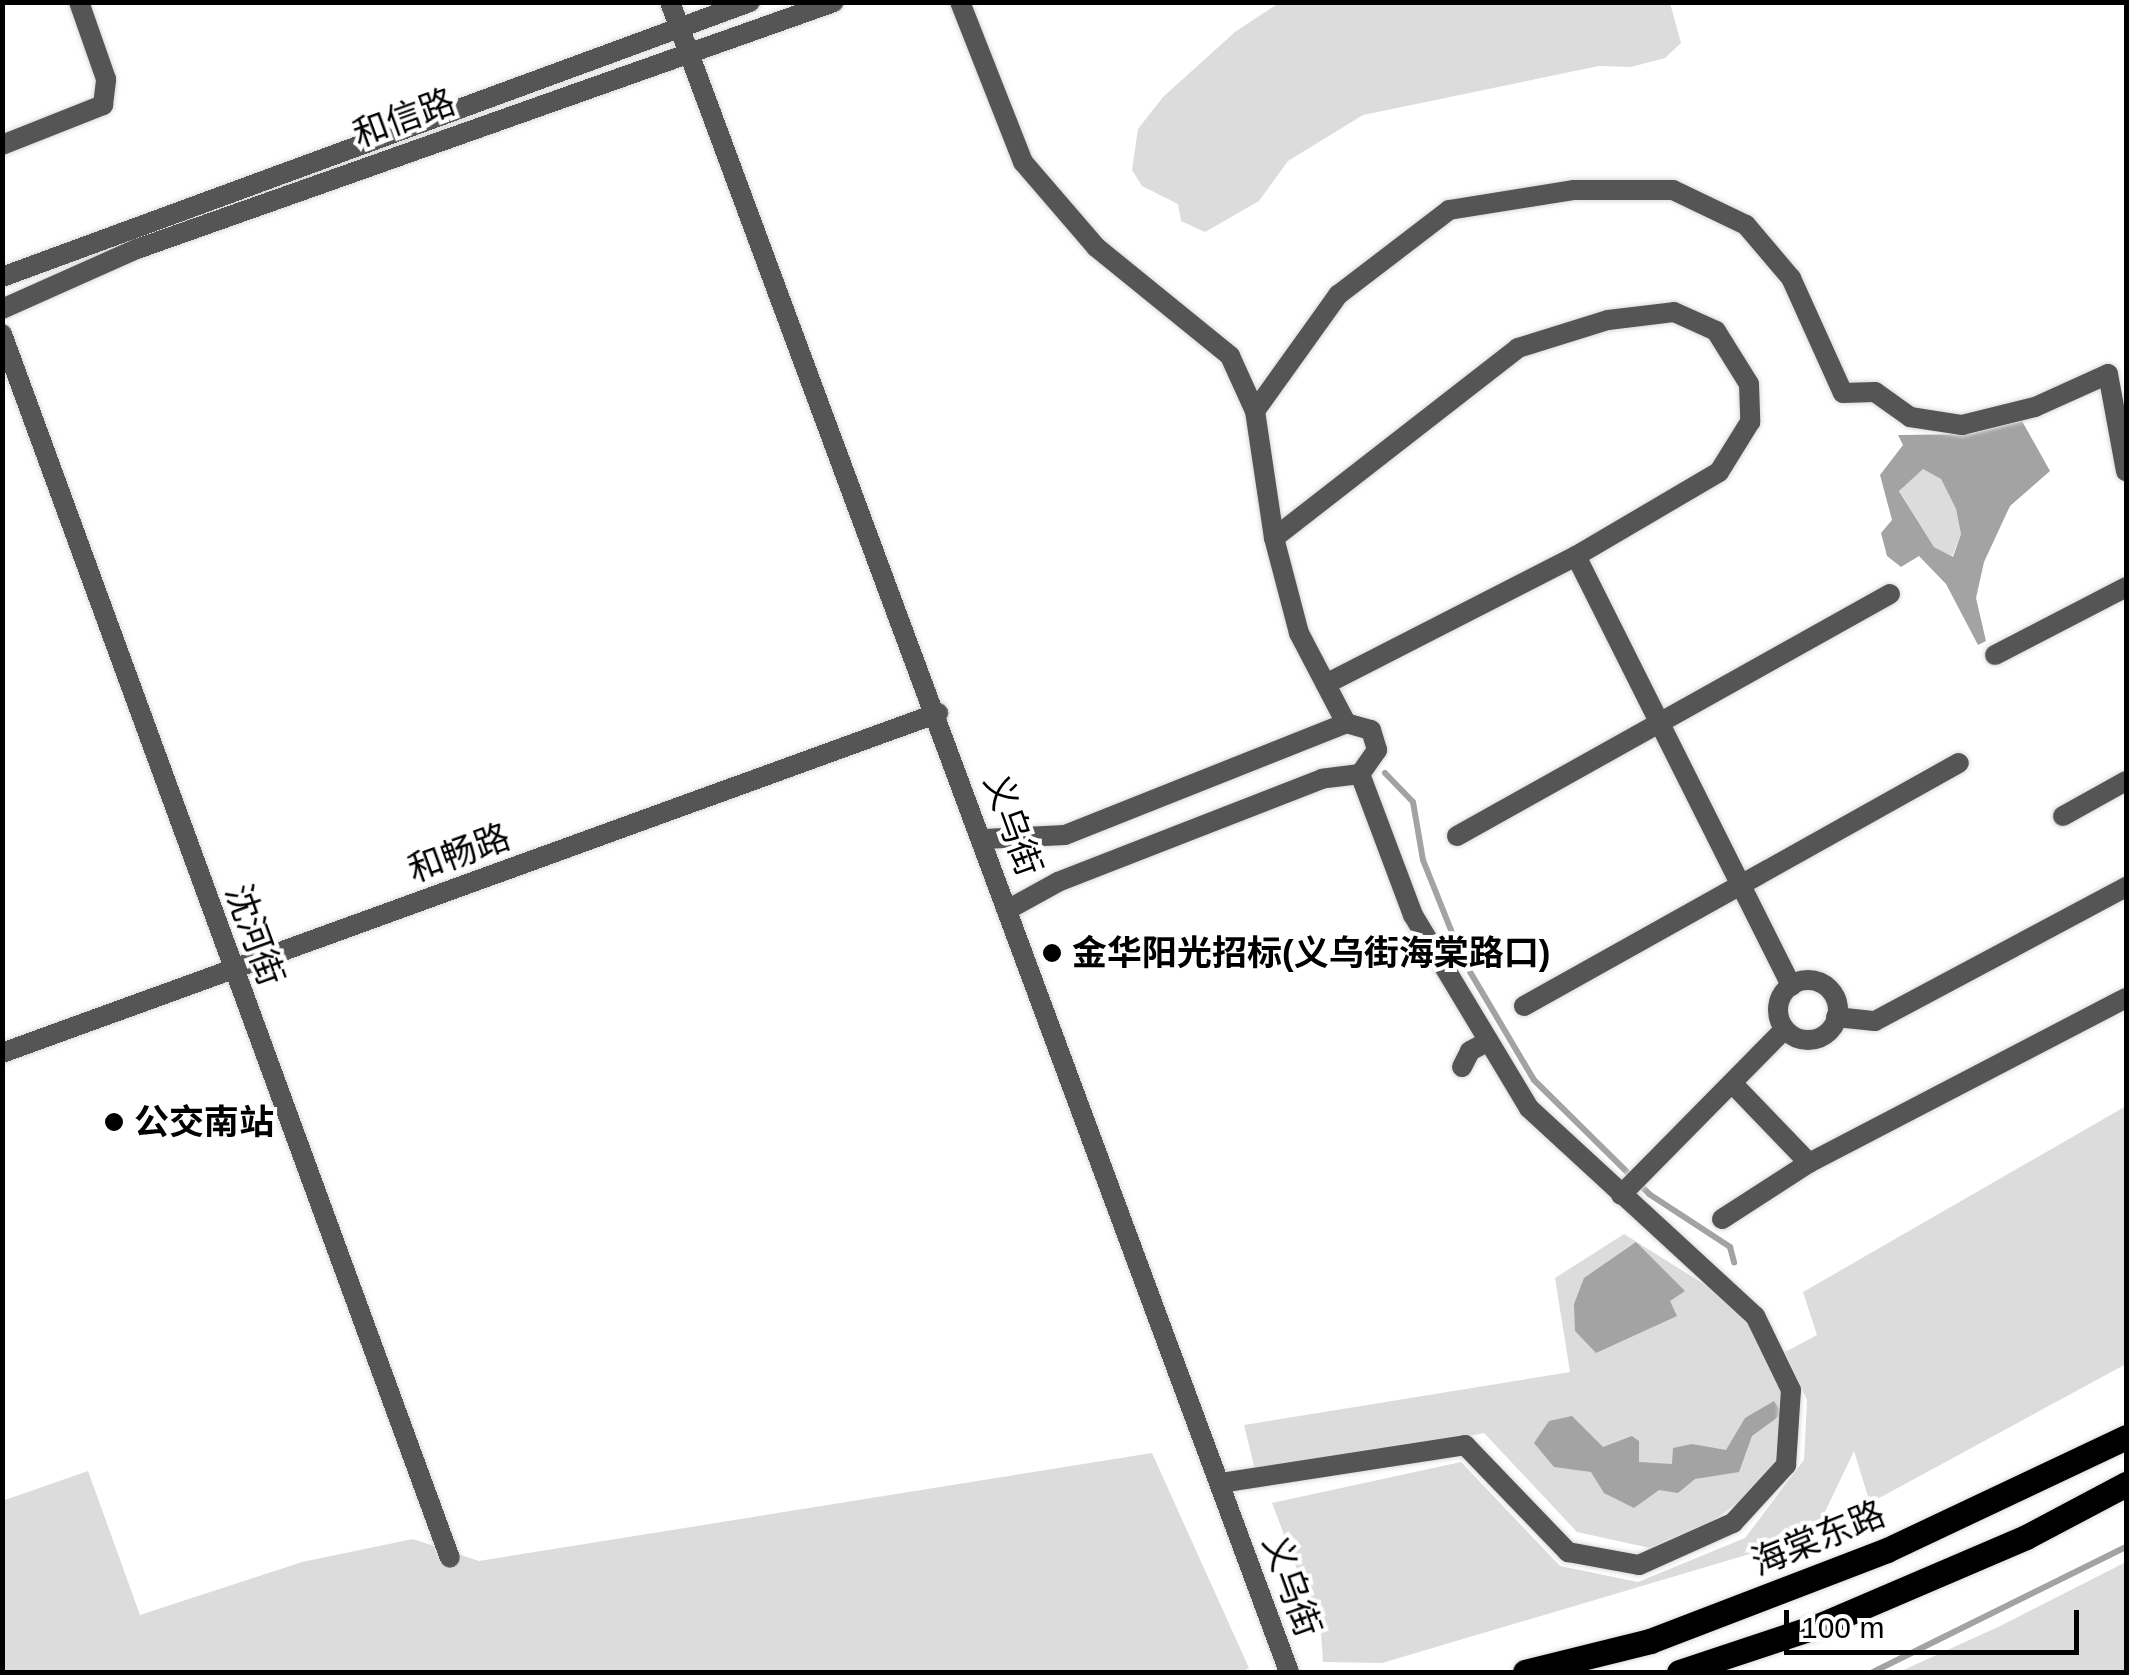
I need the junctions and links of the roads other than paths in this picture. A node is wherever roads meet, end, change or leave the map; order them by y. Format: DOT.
graph roads {
  1 [pos="79,2"];
  2 [pos="670,2"];
  3 [pos="750,2"];
  4 [pos="834,2"];
  5 [pos="960,2"];
  6 [pos="679,28"];
  7 [pos="689,50"];
  8 [pos="2,145"];
  9 [pos="2,278"];
  10 [pos="2,310"];
  11 [pos="2,334"];
  12 [pos="2117,370"];
  13 [pos="1255,411"];
  14 [pos="2124,422"];
  15 [pos="2126,471"];
  16 [pos="1274,538"];
  17 [pos="1576,556"];
  18 [pos="2126,588"];
  19 [pos="1890,594"];
  20 [pos="1994,655"];
  21 [pos="1326,684"];
  22 [pos="938,713"];
  23 [pos="1346,723"];
  24 [pos="1659,723"];
  25 [pos="1959,763"];
  26 [pos="1360,774"];
  27 [pos="2126,781"];
  28 [pos="2063,816"];
  29 [pos="1456,836"];
  30 [pos="984,840"];
  31 [pos="1740,886"];
  32 [pos="2126,887"];
  33 [pos="1009,908"];
  34 [pos="233,969"];
  35 [pos="1791,986"];
  36 [pos="2126,998"];
  37 [pos="1524,1006"];
  38 [pos="1836,1017"];
  39 [pos="1783,1031"];
  40 [pos="1489,1041"];
  41 [pos="2,1053"];
  42 [pos="1462,1067"];
  43 [pos="1732,1083"];
  44 [pos="1793,1146"];
  45 [pos="1809,1163"];
  46 [pos="1764,1192"];
  47 [pos="1621,1196"];
  48 [pos="1722,1219"];
  49 [pos="2126,1436"];
  50 [pos="1220,1484"];
  51 [pos="2126,1484"];
  52 [pos="450,1558"];
  53 [pos="1289,1672"];
  54 [pos="1525,1672"];
  55 [pos="1678,1672"];
  1 -- 8 [label="street"];
  2 -- 6 [label="street, 义乌街"];
  3 -- 6 [label="street, 和信路"];
  4 -- 7 [label="street, 和信路"];
  5 -- 13 [label="street"];
  6 -- 7 [label="street, 义乌街"];
  6 -- 9 [label="street, 和信路"];
  7 -- 10 [label="street, 和信路"];
  7 -- 22 [label="street, 义乌街"];
  11 -- 34 [label="street, 沈河街"];
  12 -- 13 [label="street"];
  12 -- 14 [label="street"];
  13 -- 16 [label="street"];
  14 -- 15 [label="street"];
  16 -- 17 [label="street"];
  16 -- 21 [label="street"];
  17 -- 21 [label="street"];
  17 -- 24 [label="street"];
  18 -- 20 [label="street"];
  19 -- 24 [label="street"];
  21 -- 23 [label="street"];
  22 -- 30 [label="street, 义乌街"];
  22 -- 34 [label="street, 和畅路"];
  23 -- 26 [label="street"];
  23 -- 30 [label="street"];
  24 -- 29 [label="street"];
  24 -- 31 [label="street"];
  25 -- 31 [label="street"];
  26 -- 33 [label="street"];
  26 -- 40 [label="street"];
  27 -- 28 [label="street"];
  30 -- 33 [label="street, 义乌街"];
  31 -- 35 [label="street"];
  31 -- 37 [label="street"];
  32 -- 38 [label="street"];
  33 -- 50 [label="street, 义乌街"];
  34 -- 41 [label="street, 和畅路"];
  34 -- 52 [label="street, 沈河街"];
  35 -- 38 [label="street"];
  35 -- 39 [label="street"];
  36 -- 45 [label="street"];
  38 -- 39 [label="street"];
  39 -- 43 [label="street"];
  40 -- 42 [label="street"];
  40 -- 47 [label="street"];
  43 -- 44 [label="street"];
  43 -- 47 [label="street"];
  44 -- 45 [label="street"];
  44 -- 46 [label="street"];
  45 -- 46 [label="street"];
  46 -- 48 [label="street"];
  47 -- 50 [label="street"];
  49 -- 54 [label="main road, 海棠东路"];
  50 -- 53 [label="street, 义乌街"];
  51 -- 55 [label="main road"];
}
